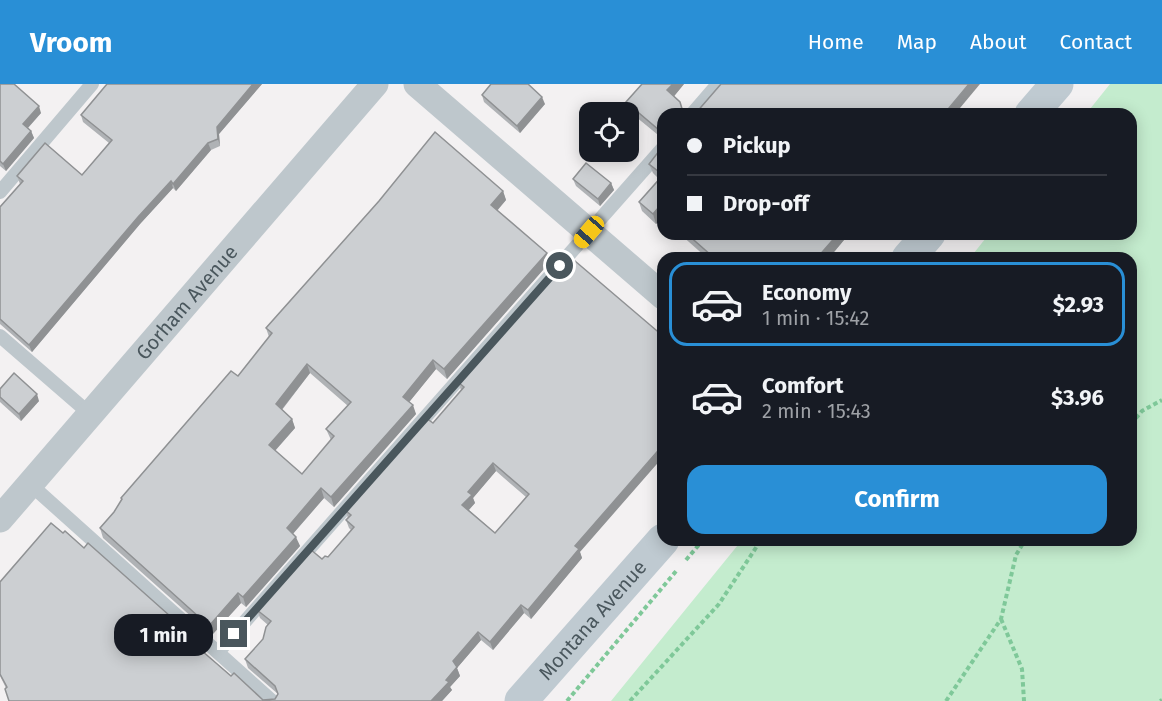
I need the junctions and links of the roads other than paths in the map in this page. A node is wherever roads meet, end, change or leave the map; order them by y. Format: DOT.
graph roads {
  1 [pos="92,84"];
  2 [pos="375,84"];
  3 [pos="417,84"];
  4 [pos="718,84"];
  5 [pos="1057,84"];
  6 [pos="697,108"];
  7 [pos="1036,108"];
  8 [pos="657,155"];
  9 [pos="0,192"];
  10 [pos="589,232"];
  11 [pos="924,240"];
  12 [pos="913,252"];
  13 [pos="657,291"];
  14 [pos="0,336"];
  15 [pos="90,414"];
  16 [pos="30,484"];
  17 [pos="0,519"];
  18 [pos="658,546"];
  19 [pos="218,652"];
  20 [pos="272,701"];
  21 [pos="521,701"];
  1 -- 9 [label="lane"];
  2 -- 15 [label="street, Gorham Avenue"];
  3 -- 10 [label="street"];
  4 -- 6 [label="lane"];
  5 -- 7 [label="street"];
  8 -- 10 [label="lane"];
  10 -- 13 [label="street"];
  10 -- 19 [label="lane"];
  11 -- 12 [label="street"];
  14 -- 15 [label="lane"];
  15 -- 16 [label="street, Gorham Avenue"];
  16 -- 17 [label="street, Gorham Avenue"];
  16 -- 19 [label="lane"];
  18 -- 21 [label="street, Montana Avenue"];
  19 -- 20 [label="lane"];
}
